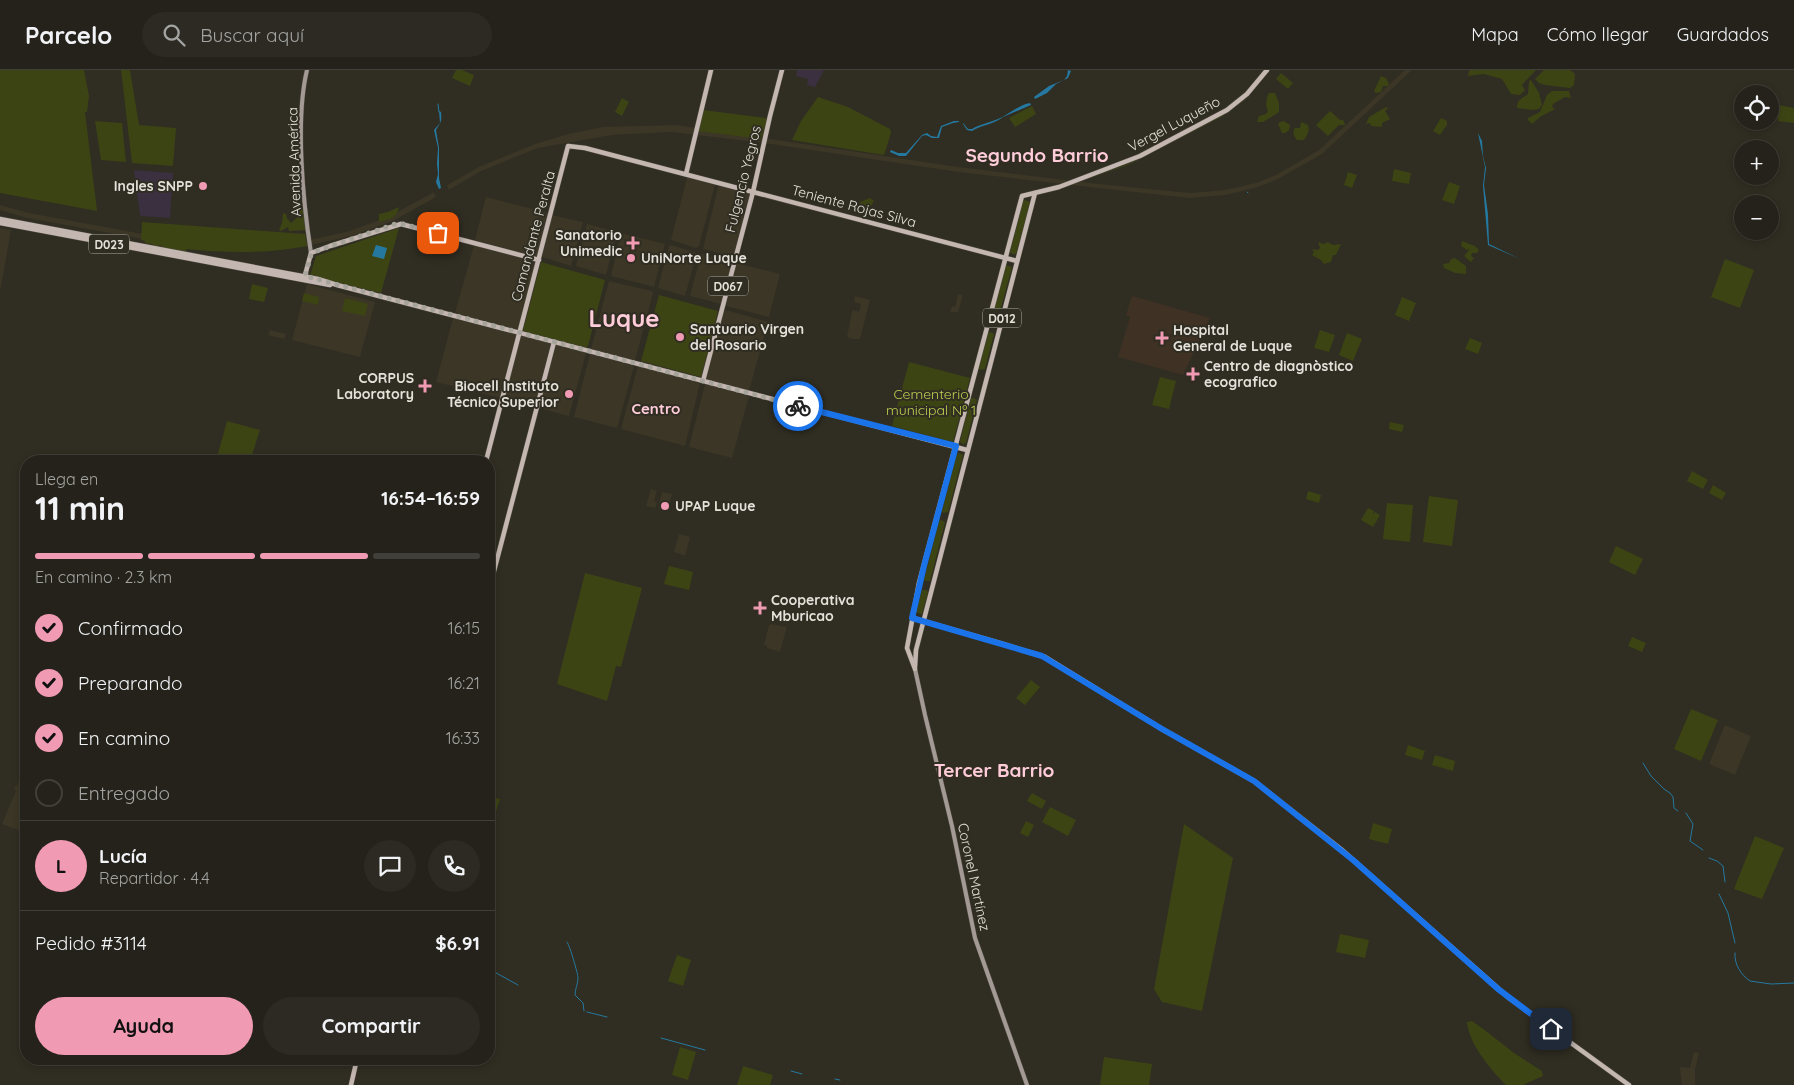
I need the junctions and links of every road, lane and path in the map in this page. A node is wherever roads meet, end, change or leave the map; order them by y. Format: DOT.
graph roads {
  1 [pos="307,70"];
  2 [pos="711,70"];
  3 [pos="782,70"];
  4 [pos="1267,70"];
  5 [pos="568,146"];
  6 [pos="686,174"];
  7 [pos="753,192"];
  8 [pos="1035,193"];
  9 [pos="0,218"];
  10 [pos="0,223"];
  11 [pos="311,253"];
  12 [pos="1005,258"];
  13 [pos="539,260"];
  14 [pos="1017,261"];
  15 [pos="304,278"];
  16 [pos="520,333"];
  17 [pos="554,342"];
  18 [pos="703,381"];
  19 [pos="956,446"];
  20 [pos="967,450"];
  21 [pos="488,455"];
  22 [pos="495,567"];
  23 [pos="912,618"];
  24 [pos="924,621"];
  25 [pos="915,668"];
  26 [pos="355,1065"];
  27 [pos="350,1085"];
  28 [pos="1028,1085"];
  29 [pos="1630,1085"];
  1 -- 11 [label="main road, Avenida América"];
  2 -- 6 [label="main road"];
  3 -- 7 [label="main road, Fulgencio Yegros / D067"];
  4 -- 8 [label="main road, Vergel Luqueño / D012"];
  5 -- 6 [label="main road, Teniente Rojas Silva"];
  5 -- 13 [label="main road, Comandante Peralta"];
  6 -- 7 [label="main road, Teniente Rojas Silva"];
  7 -- 12 [label="main road, Teniente Rojas Silva"];
  7 -- 18 [label="main road, Fulgencio Yegros / D067"];
  8 -- 12 [label="main road, Vergel Luqueño / D012"];
  8 -- 14 [label="main road, D012"];
  9 -- 15 [label="main road, D023"];
  10 -- 15 [label="main road, D023"];
  11 -- 13 [label="main road"];
  11 -- 15 [label="main road"];
  12 -- 14 [label="main road, Teniente Rojas Silva"];
  12 -- 19 [label="main road, D012"];
  13 -- 16 [label="main road, Comandante Peralta"];
  14 -- 20 [label="main road, D012"];
  15 -- 16 [label="main road, D023"];
  16 -- 17 [label="main road, D023"];
  16 -- 21 [label="main road, Comandante Peralta"];
  17 -- 18 [label="main road, D023"];
  17 -- 22 [label="main road"];
  18 -- 19 [label="main road, D023"];
  19 -- 20 [label="main road, D023"];
  19 -- 23 [label="main road, D012"];
  20 -- 24 [label="main road, D012"];
  23 -- 24 [label="main road"];
  23 -- 25 [label="main road, D012"];
  24 -- 25 [label="main road, D012"];
  24 -- 29 [label="main road"];
  25 -- 28 [label="main road, Coronel Martínez / D012"];
  26 -- 27 [label="main road"];
}
